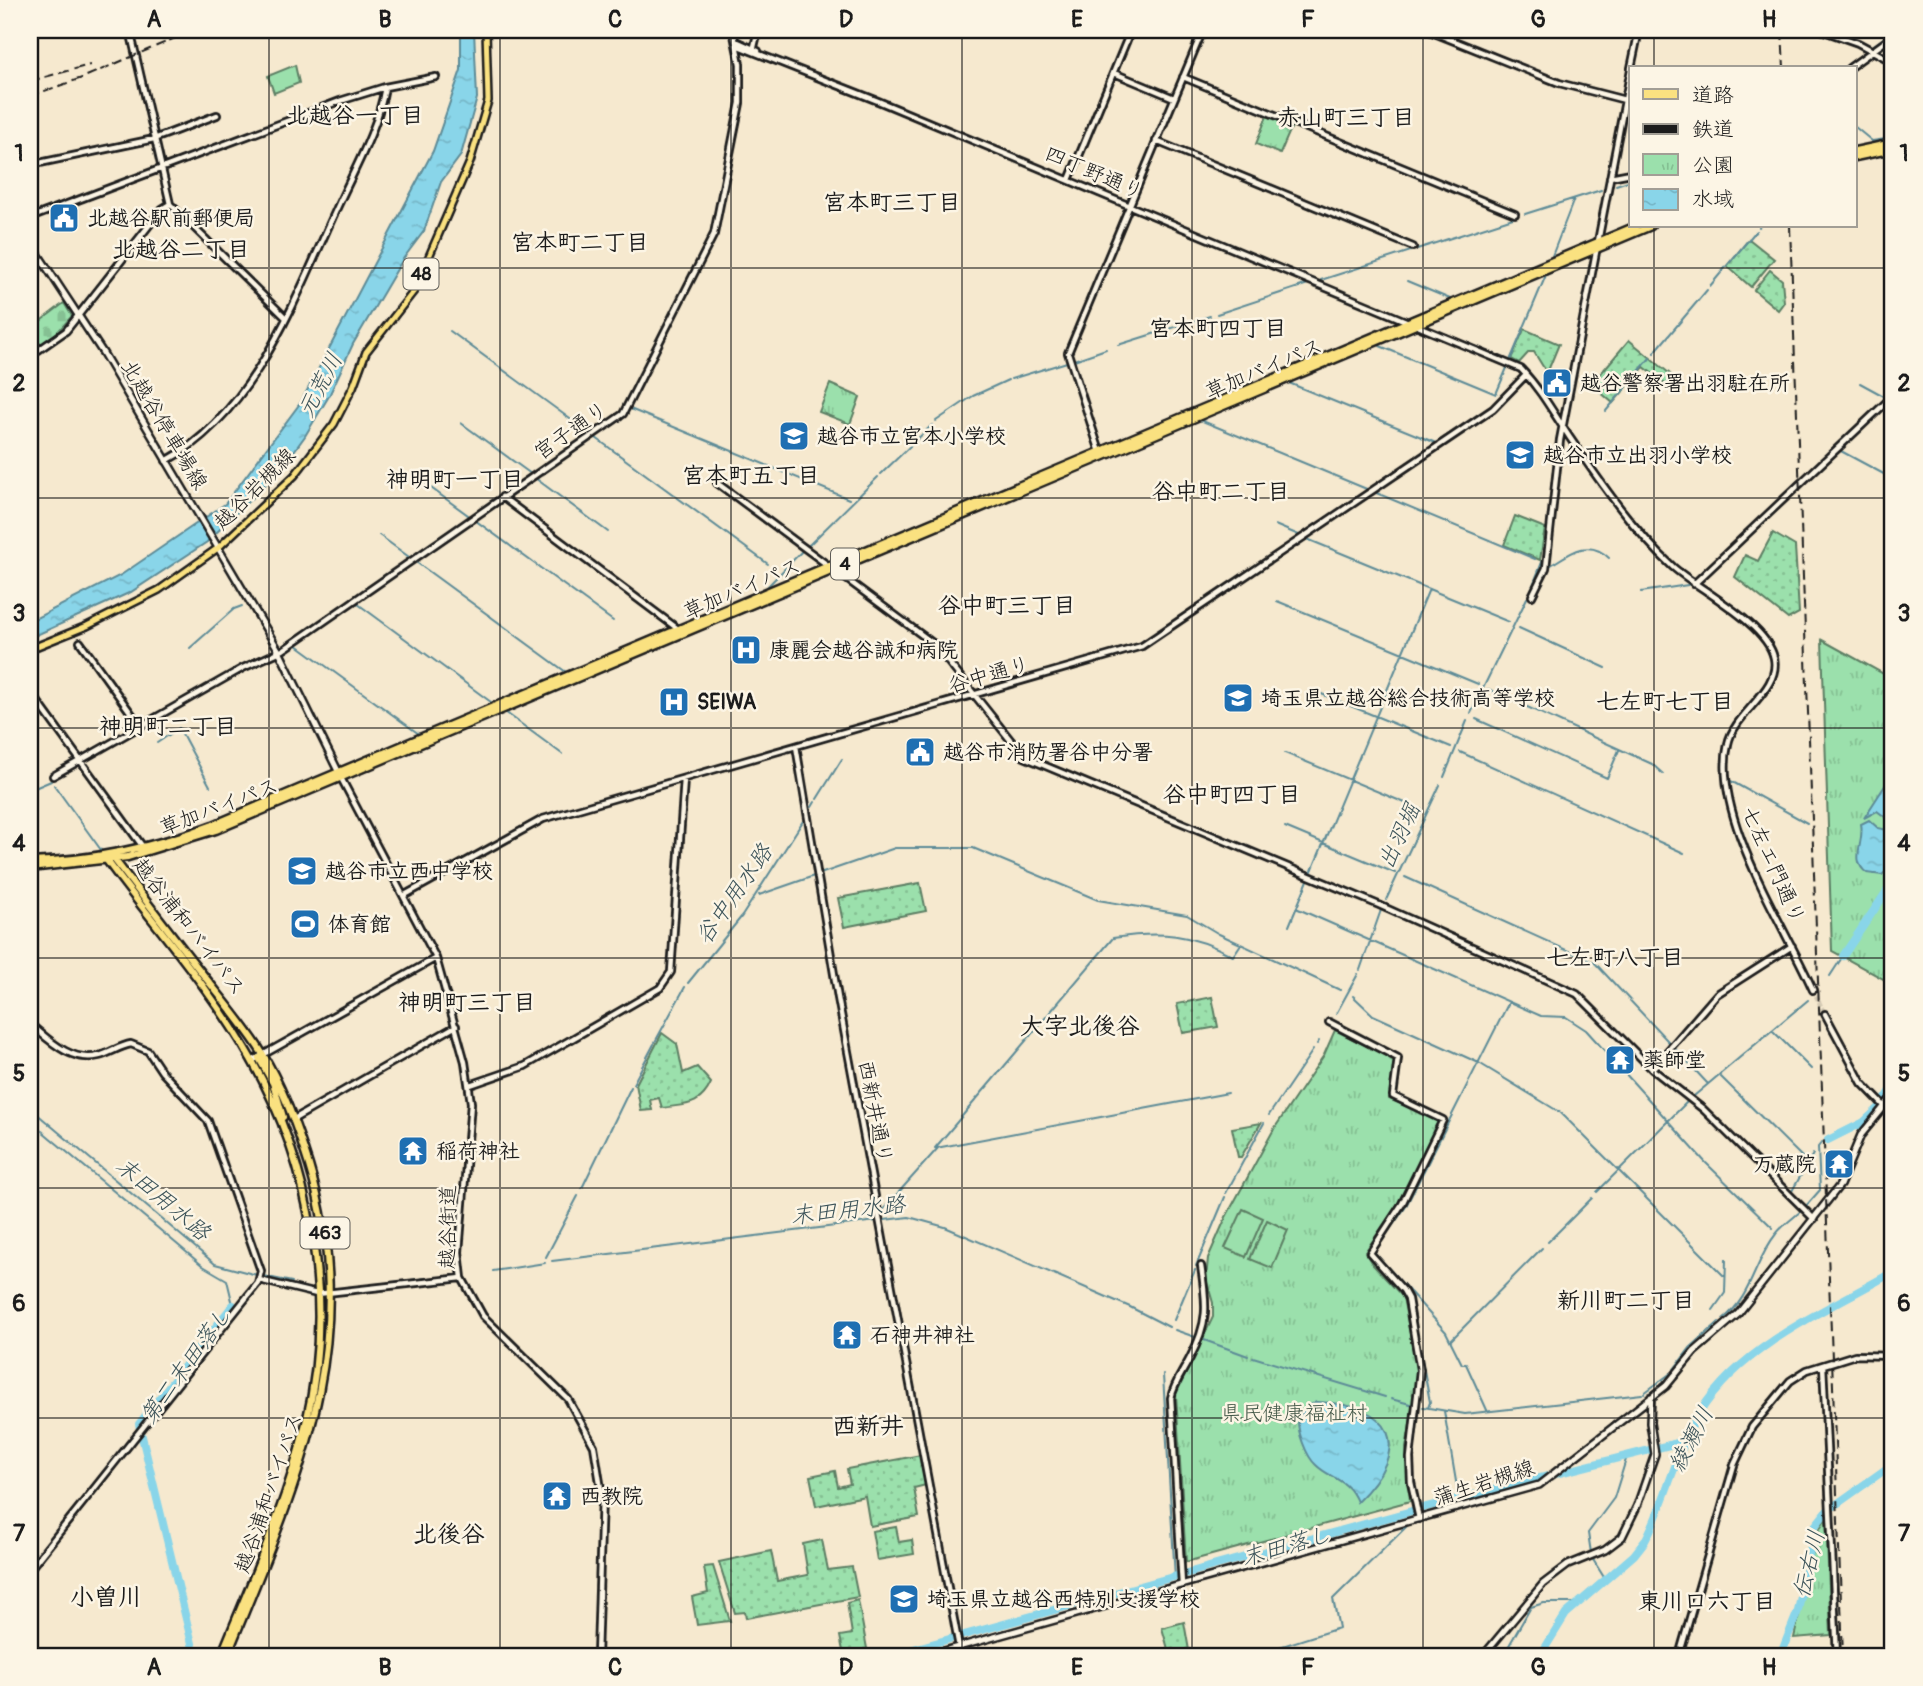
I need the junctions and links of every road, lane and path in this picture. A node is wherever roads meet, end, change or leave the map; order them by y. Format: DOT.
graph roads {
  1 [pos="130,30"];
  2 [pos="486,30"];
  3 [pos="733,30"];
  4 [pos="758,30"];
  5 [pos="1131,30"];
  6 [pos="1203,30"];
  7 [pos="1427,30"];
  8 [pos="1639,30"];
  9 [pos="1821,30"];
  10 [pos="1828,31"];
  11 [pos="1893,36"];
  12 [pos="737,42"];
  13 [pos="756,49"];
  14 [pos="1872,51"];
  15 [pos="1893,62"];
  16 [pos="1631,66"];
  17 [pos="1852,66"];
  18 [pos="1114,73"];
  19 [pos="436,77"];
  20 [pos="1183,78"];
  21 [pos="1629,79"];
  22 [pos="385,87"];
  23 [pos="1174,98"];
  24 [pos="1625,100"];
  25 [pos="217,115"];
  26 [pos="154,139"];
  27 [pos="1156,141"];
  28 [pos="1893,146"];
  29 [pos="1856,151"];
  30 [pos="1856,157"];
  31 [pos="30,165"];
  32 [pos="161,168"];
  33 [pos="1629,173"];
  34 [pos="1610,177"];
  35 [pos="1069,180"];
  36 [pos="170,204"];
  37 [pos="1130,205"];
  38 [pos="1515,214"];
  39 [pos="30,218"];
  40 [pos="1632,228"];
  41 [pos="1646,228"];
  42 [pos="30,242"];
  43 [pos="1597,246"];
  44 [pos="1413,247"];
  45 [pos="79,315"];
  46 [pos="286,318"];
  47 [pos="1409,321"];
  48 [pos="1417,324"];
  49 [pos="30,356"];
  50 [pos="1526,375"];
  51 [pos="1893,396"];
  52 [pos="1562,427"];
  53 [pos="1100,454"];
  54 [pos="166,461"];
  55 [pos="717,483"];
  56 [pos="502,497"];
  57 [pos="217,546"];
  58 [pos="831,568"];
  59 [pos="1696,585"];
  60 [pos="1532,596"];
  61 [pos="678,629"];
  62 [pos="80,642"];
  63 [pos="30,649"];
  64 [pos="279,651"];
  65 [pos="30,691"];
  66 [pos="973,696"];
  67 [pos="141,727"];
  68 [pos="796,746"];
  69 [pos="80,761"];
  70 [pos="340,775"];
  71 [pos="52,776"];
  72 [pos="684,779"];
  73 [pos="144,848"];
  74 [pos="109,858"];
  75 [pos="30,862"];
  76 [pos="30,868"];
  77 [pos="405,895"];
  78 [pos="1792,945"];
  79 [pos="436,958"];
  80 [pos="1813,990"];
  81 [pos="1825,1014"];
  82 [pos="1329,1022"];
  83 [pos="30,1024"];
  84 [pos="456,1026"];
  85 [pos="258,1058"];
  86 [pos="1652,1069"];
  87 [pos="470,1085"];
  88 [pos="1893,1096"];
  89 [pos="1885,1108"];
  90 [pos="1893,1115"];
  91 [pos="294,1119"];
  92 [pos="1814,1219"];
  93 [pos="1201,1266"];
  94 [pos="462,1278"];
  95 [pos="259,1280"];
  96 [pos="330,1293"];
  97 [pos="317,1294"];
  98 [pos="1893,1356"];
  99 [pos="1823,1365"];
  100 [pos="1651,1397"];
  101 [pos="1420,1520"];
  102 [pos="30,1569"];
  103 [pos="1182,1585"];
  104 [pos="959,1647"];
  105 [pos="221,1656"];
  106 [pos="227,1656"];
  107 [pos="597,1656"];
  108 [pos="926,1656"];
  109 [pos="1483,1656"];
  110 [pos="1679,1656"];
  111 [pos="1837,1656"];
  1 -- 26 [label="street"];
  2 -- 57 [label="main road, 越谷岩槻線 / 48"];
  3 -- 12 [label="street, 宮子通り"];
  4 -- 13 [label="street"];
  5 -- 18 [label="street"];
  6 -- 20 [label="street"];
  7 -- 24 [label="street"];
  8 -- 16 [label="street"];
  9 -- 10 [label="street"];
  10 -- 14 [label="street"];
  11 -- 14 [label="street"];
  12 -- 13 [label="street, 四丁野通り"];
  12 -- 56 [label="street, 宮子通り"];
  13 -- 35 [label="street, 四丁野通り"];
  14 -- 15 [label="street"];
  14 -- 17 [label="street"];
  18 -- 23 [label="street"];
  18 -- 35 [label="street"];
  19 -- 22 [label="street"];
  20 -- 23 [label="street"];
  20 -- 38 [label="street"];
  21 -- 24 [label="street"];
  22 -- 32 [label="street"];
  22 -- 46 [label="street"];
  23 -- 27 [label="street"];
  24 -- 34 [label="street"];
  25 -- 26 [label="street"];
  26 -- 31 [label="street"];
  26 -- 32 [label="street"];
  27 -- 37 [label="street"];
  27 -- 44 [label="street"];
  28 -- 29 [label="highway"];
  28 -- 30 [label="highway"];
  32 -- 36 [label="street"];
  32 -- 39 [label="street"];
  33 -- 34 [label="street"];
  34 -- 43 [label="street"];
  35 -- 37 [label="street, 四丁野通り"];
  36 -- 45 [label="street"];
  36 -- 46 [label="street"];
  37 -- 47 [label="street, 四丁野通り"];
  37 -- 53 [label="street"];
  40 -- 43 [label="highway, 草加バイパス / 4"];
  41 -- 43 [label="highway, 草加バイパス / 4"];
  42 -- 45 [label="main road, 北越谷停車場線"];
  43 -- 47 [label="highway, 草加バイパス / 4"];
  43 -- 48 [label="highway, 草加バイパス / 4"];
  43 -- 52 [label="street"];
  45 -- 49 [label="street"];
  45 -- 54 [label="main road, 北越谷停車場線"];
  46 -- 54 [label="street"];
  47 -- 48 [label="street, 四丁野通り"];
  47 -- 53 [label="highway, 草加バイパス / 4"];
  48 -- 50 [label="street, 七左エ門通り"];
  48 -- 53 [label="highway, 草加バイパス / 4"];
  50 -- 52 [label="street, 七左エ門通り"];
  50 -- 66 [label="street, 谷中通り"];
  51 -- 59 [label="street"];
  52 -- 59 [label="street, 七左エ門通り"];
  52 -- 60 [label="street"];
  53 -- 58 [label="highway, 草加バイパス / 4"];
  54 -- 57 [label="main road, 北越谷停車場線"];
  55 -- 58 [label="street"];
  56 -- 61 [label="street"];
  56 -- 64 [label="street, 宮子通り"];
  57 -- 63 [label="main road, 越谷岩槻線 / 48"];
  57 -- 64 [label="main road, 北越谷停車場線"];
  58 -- 61 [label="highway, 草加バイパス / 4"];
  58 -- 66 [label="street"];
  58 -- 70 [label="highway, 草加バイパス / 4"];
  59 -- 78 [label="street, 七左エ門通り"];
  61 -- 70 [label="highway, 草加バイパス / 4"];
  62 -- 67 [label="street"];
  64 -- 67 [label="street, 宮子通り"];
  64 -- 70 [label="main road, 北越谷停車場線"];
  65 -- 69 [label="street"];
  66 -- 68 [label="street, 谷中通り"];
  66 -- 86 [label="street"];
  67 -- 69 [label="street, 宮子通り"];
  68 -- 72 [label="street, 谷中通り"];
  68 -- 104 [label="street, 西新井通り"];
  69 -- 71 [label="street, 宮子通り"];
  69 -- 73 [label="street"];
  70 -- 73 [label="highway, 草加バイパス / 4"];
  70 -- 74 [label="highway, 草加バイパス / 4"];
  70 -- 77 [label="street, 越谷街道"];
  72 -- 77 [label="street, 谷中通り"];
  72 -- 87 [label="street"];
  73 -- 74 [label="highway, 草加バイパス / 4"];
  74 -- 75 [label="highway, 草加バイパス / 4"];
  74 -- 76 [label="highway, 草加バイパス / 4"];
  74 -- 85 [label="highway, 越谷浦和バイパス / 463"];
  74 -- 85 [label="highway, 越谷浦和バイパス / 463"];
  77 -- 79 [label="street, 越谷街道"];
  78 -- 80 [label="street, 七左エ門通り"];
  78 -- 86 [label="street"];
  79 -- 84 [label="street, 越谷街道"];
  79 -- 85 [label="street"];
  81 -- 89 [label="street"];
  82 -- 101 [label="street"];
  83 -- 95 [label="street"];
  84 -- 87 [label="street, 越谷街道"];
  84 -- 91 [label="street"];
  85 -- 91 [label="highway, 越谷浦和バイパス / 463"];
  85 -- 97 [label="highway, 越谷浦和バイパス / 463"];
  86 -- 92 [label="street"];
  87 -- 94 [label="street, 越谷街道"];
  88 -- 89 [label="main road, 蒲生岩槻線"];
  89 -- 90 [label="street"];
  89 -- 92 [label="main road, 蒲生岩槻線"];
  91 -- 96 [label="highway, 越谷浦和バイパス / 463"];
  92 -- 100 [label="main road, 蒲生岩槻線"];
  93 -- 103 [label="street"];
  94 -- 96 [label="street"];
  94 -- 107 [label="street, 越谷街道"];
  95 -- 97 [label="street"];
  95 -- 102 [label="street"];
  96 -- 97 [label="street"];
  96 -- 106 [label="highway, 越谷浦和バイパス / 463"];
  97 -- 105 [label="highway, 越谷浦和バイパス / 463"];
  98 -- 99 [label="street"];
  99 -- 110 [label="street"];
  99 -- 111 [label="street"];
  100 -- 101 [label="main road, 蒲生岩槻線"];
  100 -- 109 [label="main road"];
  101 -- 103 [label="main road, 蒲生岩槻線"];
  103 -- 104 [label="main road, 蒲生岩槻線"];
  104 -- 108 [label="main road, 蒲生岩槻線"];
}
